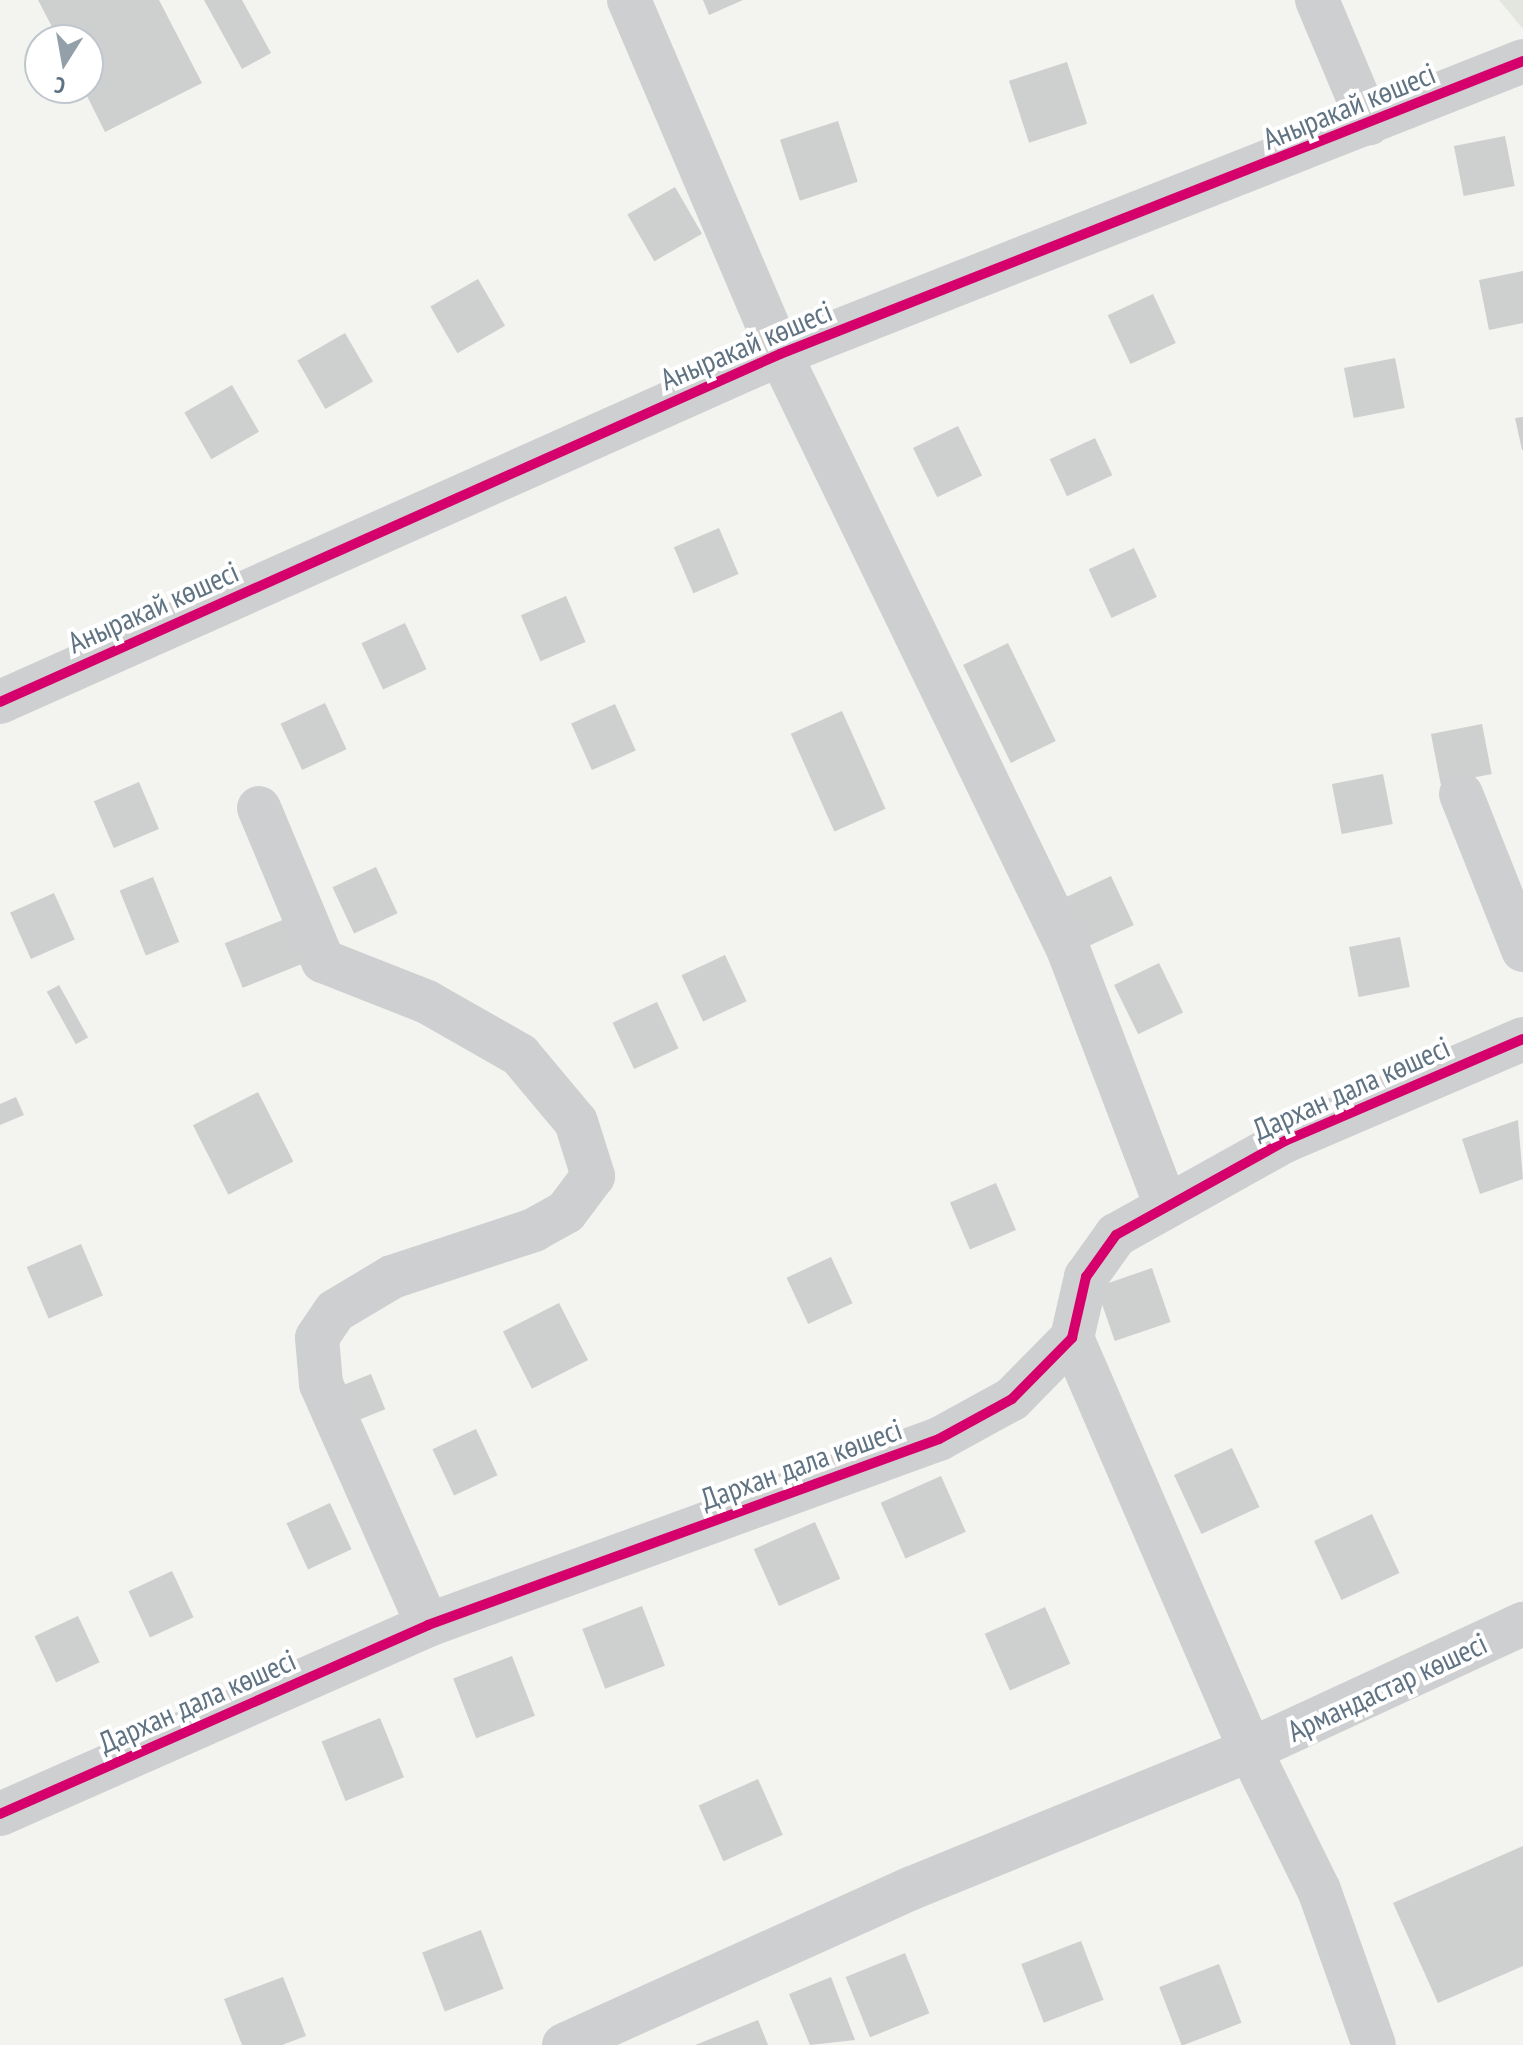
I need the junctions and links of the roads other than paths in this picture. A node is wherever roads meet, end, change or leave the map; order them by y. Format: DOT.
graph roads {
  1 [pos="629,0"];
  2 [pos="1317,0"];
  3 [pos="1523,61"];
  4 [pos="1369,124"];
  5 [pos="780,354"];
  6 [pos="0,702"];
  7 [pos="1461,794"];
  8 [pos="259,808"];
  9 [pos="1523,950"];
  10 [pos="1523,1039"];
  11 [pos="1165,1203"];
  12 [pos="1072,1338"];
  13 [pos="1523,1624"];
  14 [pos="428,1625"];
  15 [pos="1250,1750"];
  16 [pos="0,1814"];
  17 [pos="629,2033"];
  18 [pos="564,2045"];
  19 [pos="1374,2045"];
  1 -- 5 [label="street"];
  2 -- 4 [label="street"];
  3 -- 4 [label="street, Аныракай көшесі"];
  4 -- 5 [label="street, Аныракай көшесі"];
  5 -- 6 [label="street, Аныракай көшесі"];
  5 -- 11 [label="street"];
  7 -- 9 [label="street"];
  8 -- 14 [label="street"];
  10 -- 11 [label="street, Дархан дала көшесі"];
  11 -- 12 [label="street, Дархан дала көшесі"];
  12 -- 14 [label="street, Дархан дала көшесі"];
  12 -- 15 [label="street"];
  13 -- 15 [label="street, Армандастар көшесі"];
  14 -- 16 [label="street, Дархан дала көшесі"];
  15 -- 17 [label="street, Армандастар көшесі"];
  15 -- 19 [label="street"];
  17 -- 18 [label="street, Армандастар көшесі"];
}
